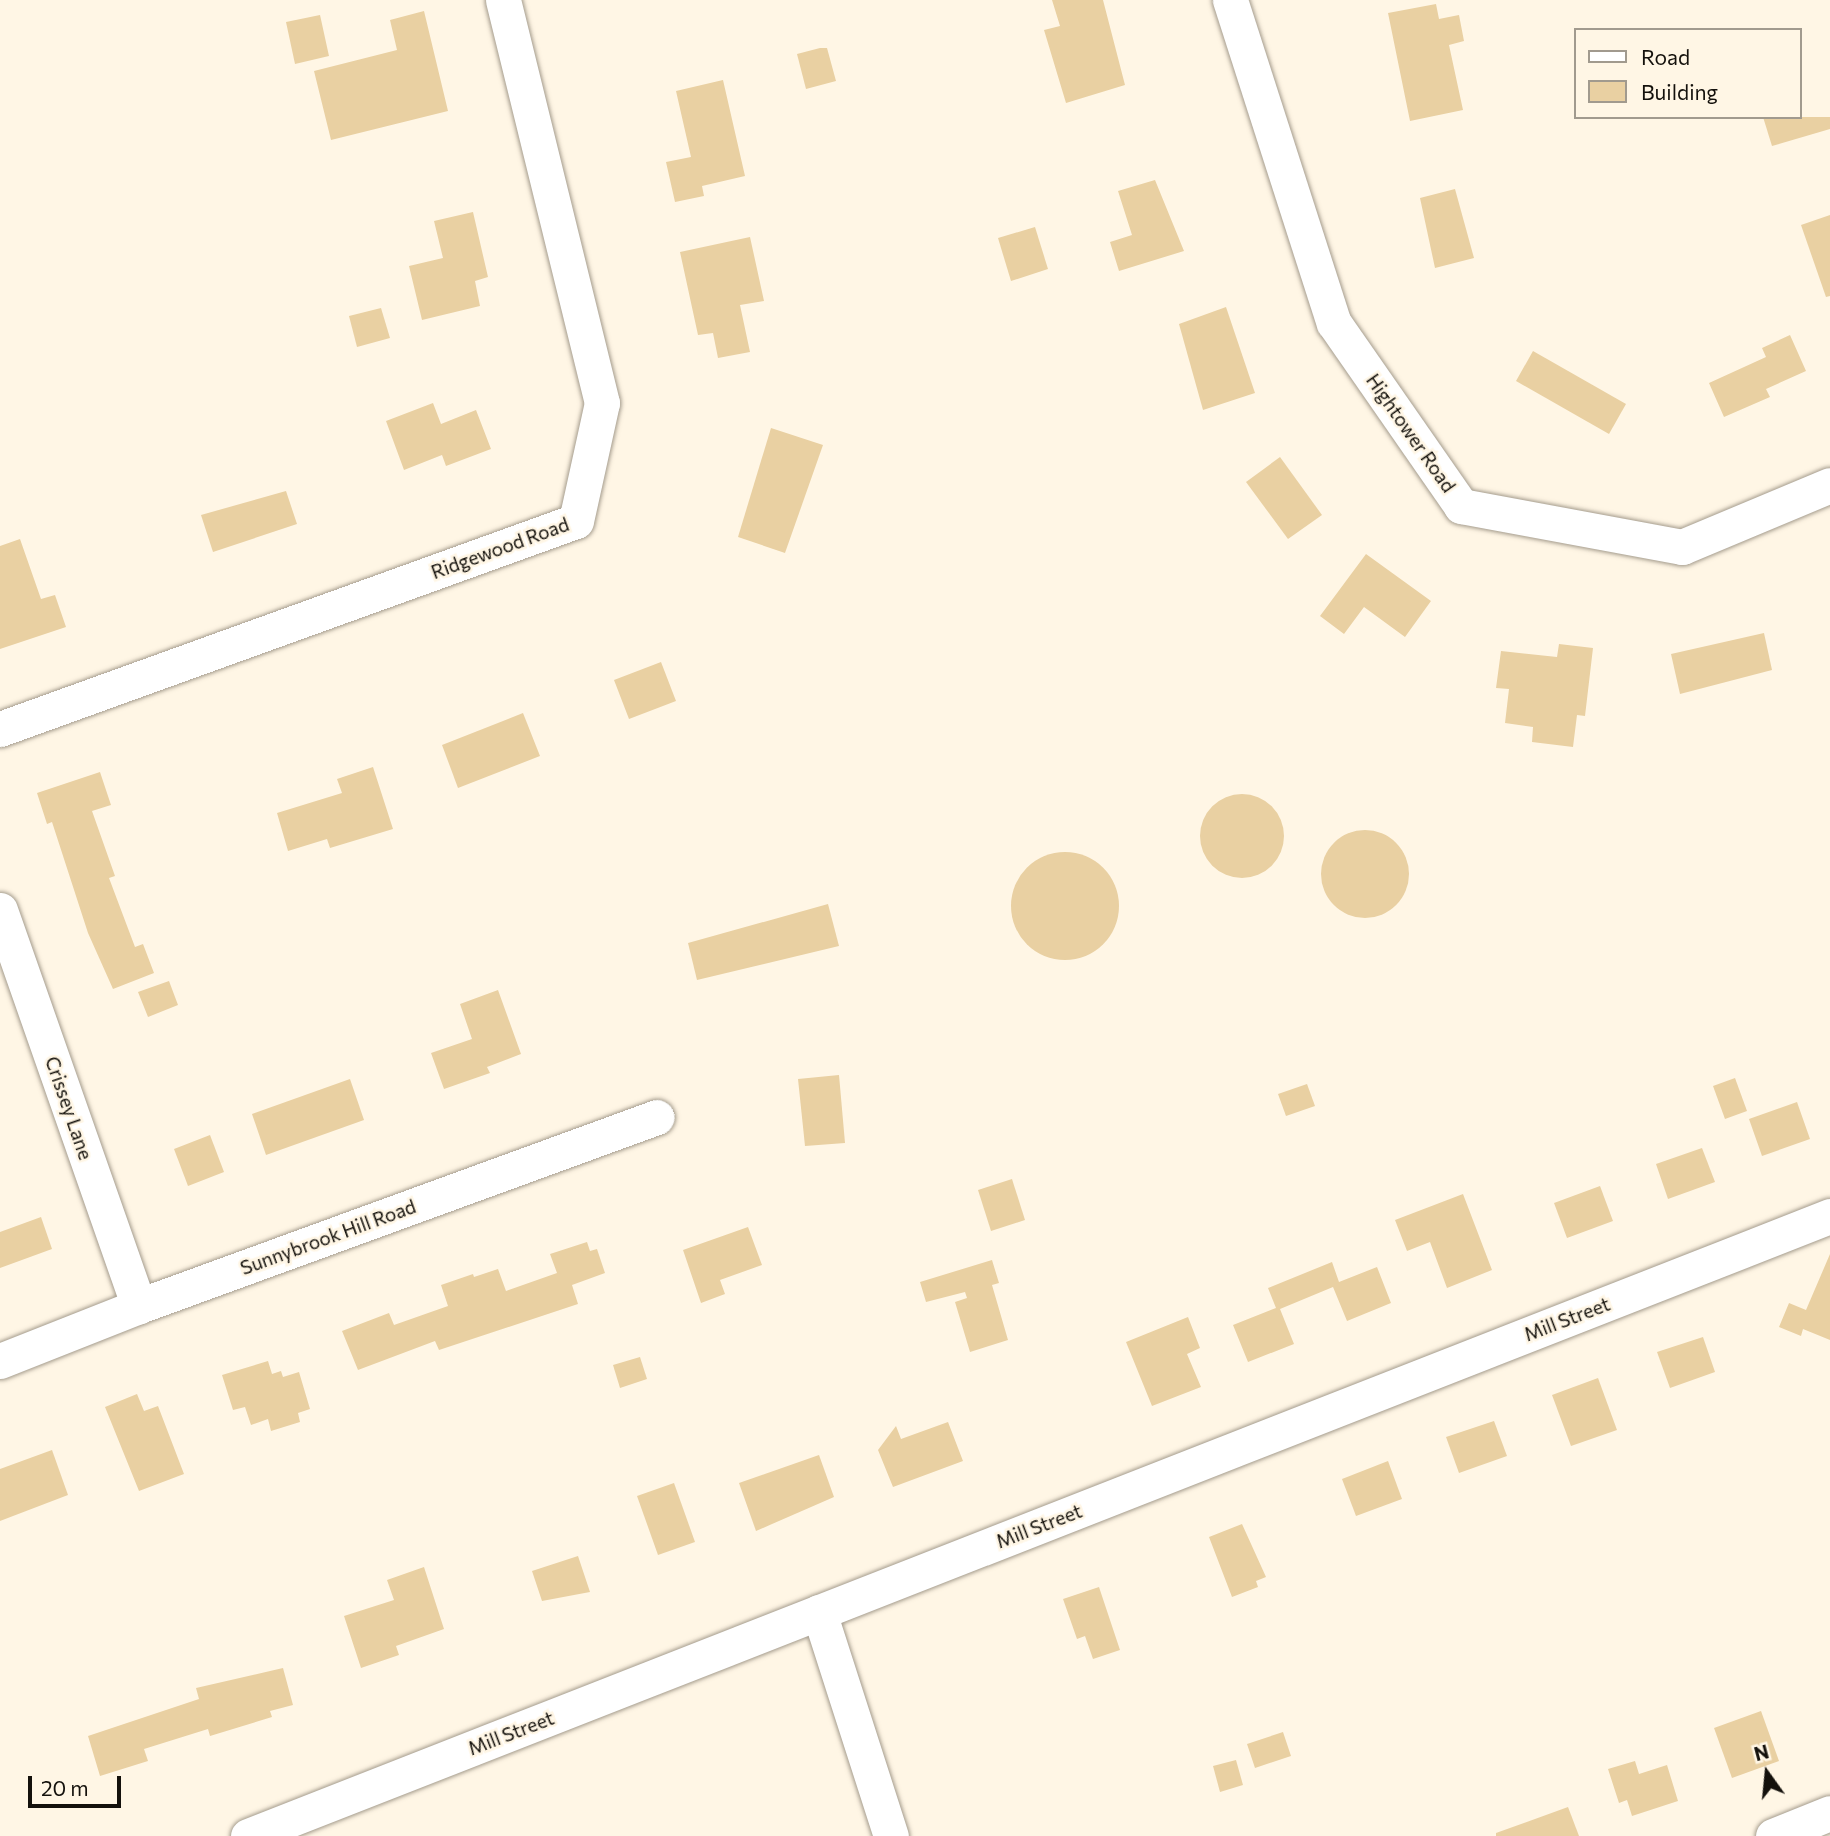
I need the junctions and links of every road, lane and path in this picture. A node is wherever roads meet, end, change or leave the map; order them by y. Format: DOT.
graph roads {
  1 [pos="503,0"];
  2 [pos="1230,0"];
  3 [pos="1830,485"];
  4 [pos="0,729"];
  5 [pos="0,910"];
  6 [pos="657,1117"];
  7 [pos="1830,1216"];
  8 [pos="139,1306"];
  9 [pos="0,1362"];
  10 [pos="819,1612"];
  11 [pos="1830,1813"];
  12 [pos="248,1836"];
  13 [pos="891,1836"];
  14 [pos="1773,1836"];
  1 -- 4 [label="street, Ridgewood Road"];
  2 -- 3 [label="street, Hightower Road"];
  5 -- 8 [label="street, Crissey Lane"];
  6 -- 8 [label="street, Sunnybrook Hill Road"];
  7 -- 10 [label="street, Mill Street"];
  8 -- 9 [label="street, Sunnybrook Hill Road"];
  10 -- 12 [label="street, Mill Street"];
  10 -- 13 [label="street"];
  11 -- 14 [label="street"];
}
